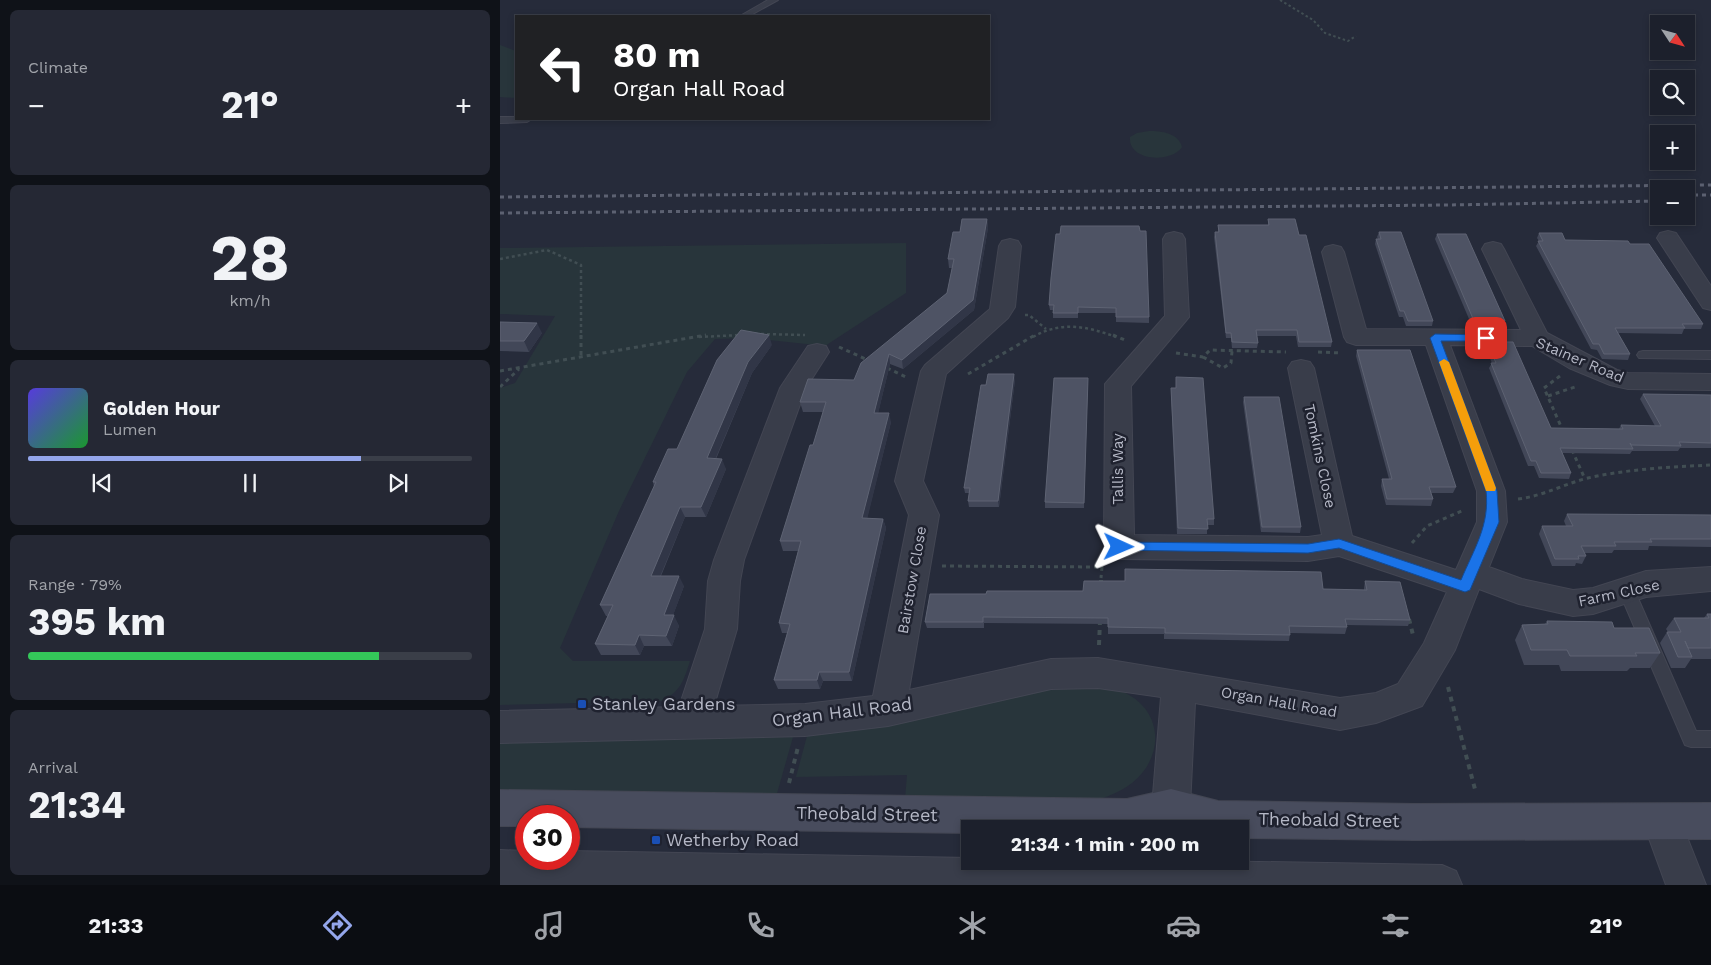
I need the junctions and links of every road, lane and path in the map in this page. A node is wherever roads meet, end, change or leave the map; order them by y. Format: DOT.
graph roads {
  1 [pos="774,0"];
  2 [pos="1280,0"];
  3 [pos="746,15"];
  4 [pos="1356,36"];
  5 [pos="515,119"];
  6 [pos="500,120"];
  7 [pos="1668,238"];
  8 [pos="1174,239"];
  9 [pos="1010,246"];
  10 [pos="1493,249"];
  11 [pos="1333,252"];
  12 [pos="500,258"];
  13 [pos="1711,303"];
  14 [pos="1435,338"];
  15 [pos="1537,338"];
  16 [pos="1232,350"];
  17 [pos="817,352"];
  18 [pos="1643,355"];
  19 [pos="1711,355"];
  20 [pos="581,357"];
  21 [pos="1203,357"];
  22 [pos="1578,362"];
  23 [pos="520,368"];
  24 [pos="1301,368"];
  25 [pos="1711,382"];
  26 [pos="500,387"];
  27 [pos="1566,438"];
  28 [pos="1570,446"];
  29 [pos="1585,479"];
  30 [pos="1339,544"];
  31 [pos="915,566"];
  32 [pos="1711,579"];
  33 [pos="1468,580"];
  34 [pos="1101,586"];
  35 [pos="1626,589"];
  36 [pos="1100,615"];
  37 [pos="1438,650"];
  38 [pos="1098,673"];
  39 [pos="1179,685"];
  40 [pos="888,710"];
  41 [pos="691,724"];
  42 [pos="500,727"];
  43 [pos="1711,739"];
  44 [pos="1171,807"];
  45 [pos="500,808"];
  46 [pos="1711,821"];
  47 [pos="1484,822"];
  48 [pos="1662,822"];
  49 [pos="500,870"];
  50 [pos="751,880"];
  51 [pos="1442,885"];
  52 [pos="1686,885"];
  1 -- 3 [label="lane"];
  2 -- 4 [label="path"];
  5 -- 6 [label="lane"];
  7 -- 13 [label="street"];
  8 -- 30 [label="street, Tallis Way"];
  9 -- 31 [label="street, Bairstow Close"];
  10 -- 15 [label="street"];
  11 -- 14 [label="street, Stainer Road"];
  12 -- 20 [label="path"];
  14 -- 15 [label="street, Stainer Road"];
  14 -- 33 [label="street, Organ Hall Road"];
  15 -- 22 [label="street, Stainer Road"];
  16 -- 21 [label="path"];
  17 -- 41 [label="street"];
  18 -- 19 [label="lane"];
  22 -- 25 [label="street, Stainer Road"];
  22 -- 27 [label="path"];
  23 -- 26 [label="path"];
  24 -- 30 [label="street, Tomkins Close"];
  28 -- 29 [label="path"];
  30 -- 33 [label="street, Tallis Way"];
  31 -- 34 [label="path"];
  31 -- 40 [label="street, Bairstow Close"];
  32 -- 35 [label="street, Farm Close"];
  33 -- 35 [label="street, Farm Close"];
  33 -- 37 [label="street, Organ Hall Road"];
  35 -- 43 [label="lane"];
  36 -- 38 [label="path"];
  37 -- 39 [label="street, Organ Hall Road"];
  37 -- 47 [label="path"];
  38 -- 39 [label="street, Organ Hall Road"];
  38 -- 40 [label="street, Organ Hall Road"];
  39 -- 44 [label="street"];
  40 -- 41 [label="street, Organ Hall Road"];
  41 -- 42 [label="street, Organ Hall Road"];
  44 -- 45 [label="street, Theobald Street"];
  44 -- 47 [label="street, Theobald Street"];
  46 -- 48 [label="street, Theobald Street"];
  47 -- 48 [label="street, Theobald Street"];
  48 -- 52 [label="street"];
  49 -- 50 [label="street"];
  50 -- 51 [label="street"];
}
